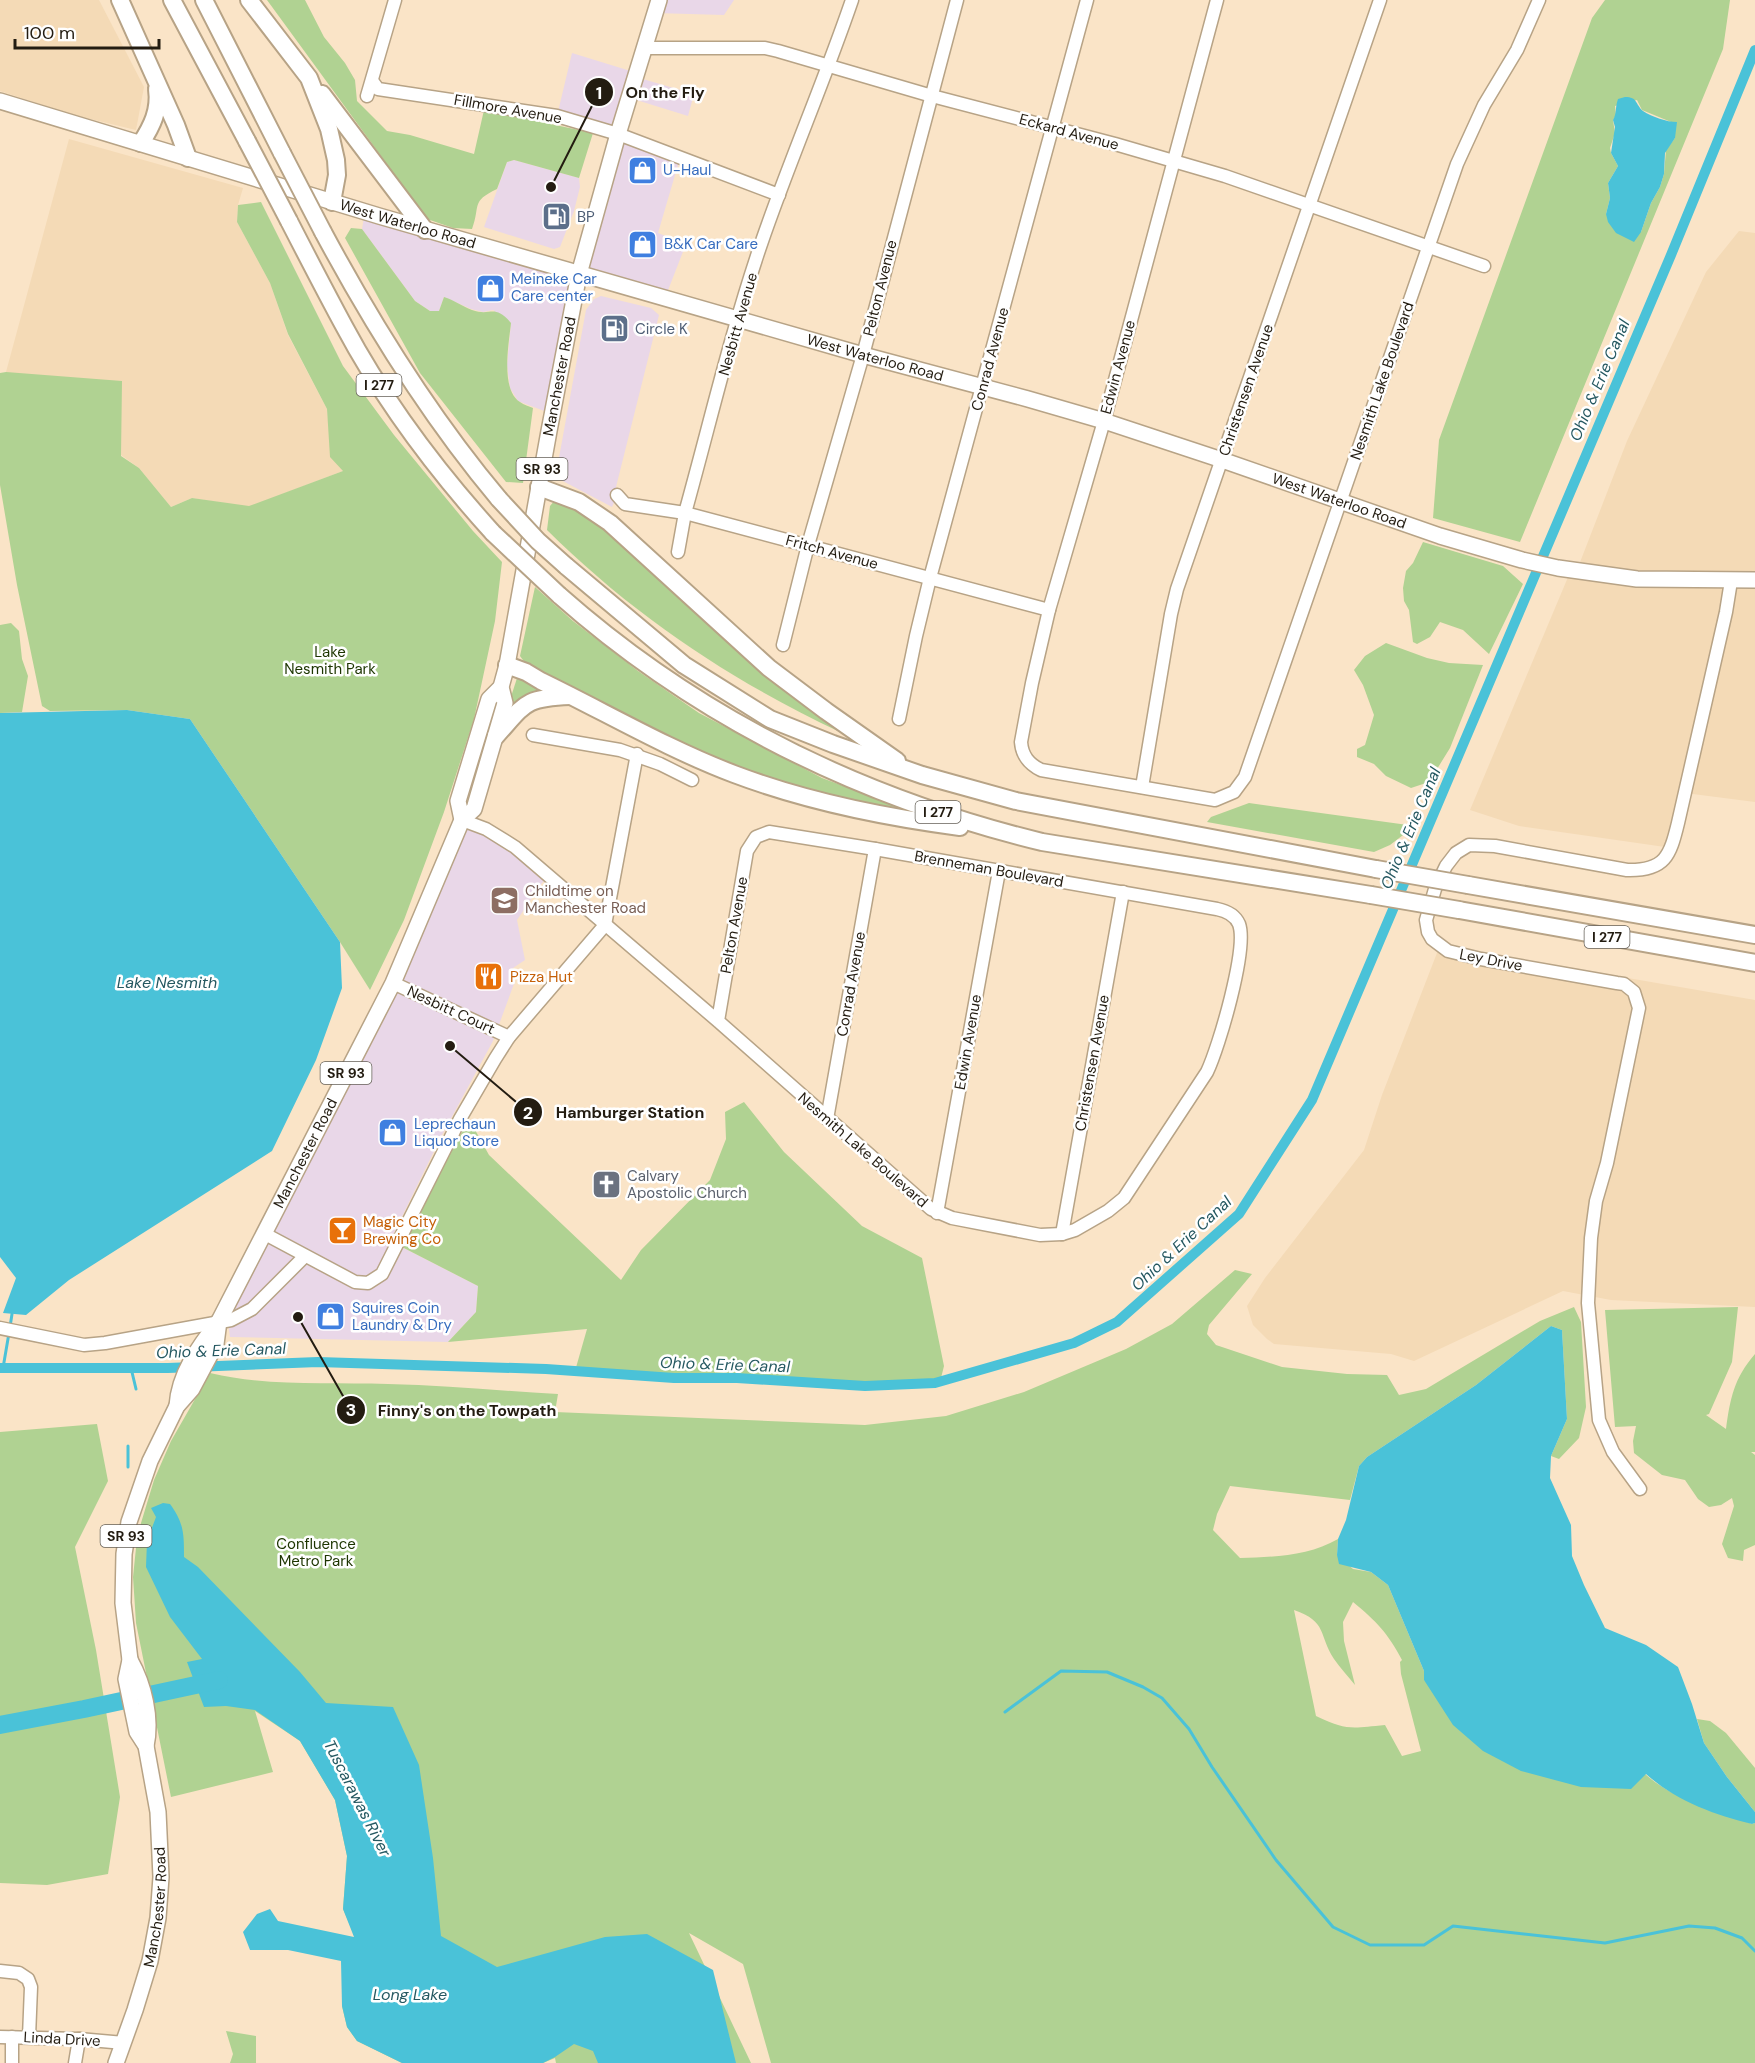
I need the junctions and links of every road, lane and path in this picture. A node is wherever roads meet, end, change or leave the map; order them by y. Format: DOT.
graph roads {
  1 [pos="120,0"];
  2 [pos="172,0"];
  3 [pos="204,0"];
  4 [pos="249,0"];
  5 [pos="395,0"];
  6 [pos="659,0"];
  7 [pos="852,0"];
  8 [pos="957,0"];
  9 [pos="1087,0"];
  10 [pos="1218,0"];
  11 [pos="1380,0"];
  12 [pos="1539,0"];
  13 [pos="644,48"];
  14 [pos="829,66"];
  15 [pos="153,74"];
  16 [pos="309,78"];
  17 [pos="373,82"];
  18 [pos="367,96"];
  19 [pos="932,96"];
  20 [pos="0,102"];
  21 [pos="1052,128"];
  22 [pos="618,134"];
  23 [pos="141,143"];
  24 [pos="188,158"];
  25 [pos="1174,161"];
  26 [pos="779,195"];
  27 [pos="332,202"];
  28 [pos="1310,206"];
  29 [pos="425,230"];
  30 [pos="1429,246"];
  31 [pos="1484,266"];
  32 [pos="579,274"];
  33 [pos="739,320"];
  34 [pos="863,355"];
  35 [pos="983,388"];
  36 [pos="1104,422"];
  37 [pos="1222,460"];
  38 [pos="539,487"];
  39 [pos="617,495"];
  40 [pos="1341,501"];
  41 [pos="685,513"];
  42 [pos="808,545"];
  43 [pos="678,552"];
  44 [pos="930,578"];
  45 [pos="1731,580"];
  46 [pos="1755,580"];
  47 [pos="1049,610"];
  48 [pos="783,645"];
  49 [pos="507,665"];
  50 [pos="501,687"];
  51 [pos="571,696"];
  52 [pos="898,718"];
  53 [pos="533,735"];
  54 [pos="496,736"];
  55 [pos="637,754"];
  56 [pos="915,773"];
  57 [pos="692,780"];
  58 [pos="1142,787"];
  59 [pos="462,820"];
  60 [pos="998,831"];
  61 [pos="761,834"];
  62 [pos="875,849"];
  63 [pos="999,870"];
  64 [pos="1123,892"];
  65 [pos="1217,909"];
  66 [pos="605,925"];
  67 [pos="1755,935"];
  68 [pos="1755,963"];
  69 [pos="393,983"];
  70 [pos="718,1021"];
  71 [pos="509,1037"];
  72 [pos="827,1119"];
  73 [pos="937,1212"];
  74 [pos="265,1234"];
  75 [pos="1062,1234"];
  76 [pos="305,1256"];
  77 [pos="219,1321"];
  78 [pos="0,1328"];
  79 [pos="1640,1489"];
  80 [pos="0,1971"];
  81 [pos="6,2037"];
  82 [pos="29,2037"];
  83 [pos="79,2039"];
  84 [pos="124,2043"];
  85 [pos="12,2063"];
  86 [pos="75,2063"];
  87 [pos="116,2063"];
  1 -- 15 [label="highway"];
  2 -- 60 [label="highway, I 277, bridge"];
  3 -- 56 [label="highway, I 277, bridge"];
  4 -- 16 [label="highway"];
  5 -- 17 [label="street"];
  6 -- 13 [label="main road, Manchester Road / SR 93"];
  7 -- 14 [label="street, Nesbitt Avenue"];
  8 -- 19 [label="street, Pelton Avenue"];
  9 -- 21 [label="street, Conrad Avenue"];
  10 -- 25 [label="street, Edwin Avenue"];
  11 -- 28 [label="street, Christensen Avenue"];
  12 -- 30 [label="street, Nesmith Lake Boulevard"];
  13 -- 14 [label="street, Eckard Avenue"];
  13 -- 22 [label="main road, Manchester Road / SR 93"];
  14 -- 19 [label="street, Eckard Avenue"];
  14 -- 26 [label="street, Nesbitt Avenue"];
  15 -- 23 [label="highway"];
  15 -- 24 [label="highway"];
  16 -- 27 [label="highway"];
  16 -- 29 [label="highway"];
  17 -- 18 [label="street"];
  17 -- 22 [label="street, Fillmore Avenue"];
  19 -- 21 [label="street, Eckard Avenue"];
  19 -- 34 [label="street, Pelton Avenue"];
  20 -- 23 [label="main road, West Waterloo Road"];
  21 -- 25 [label="street, Eckard Avenue"];
  21 -- 35 [label="street, Conrad Avenue"];
  22 -- 26 [label="street, Fillmore Avenue"];
  22 -- 32 [label="main road, Manchester Road / SR 93"];
  23 -- 24 [label="main road, West Waterloo Road"];
  24 -- 27 [label="main road, West Waterloo Road"];
  25 -- 28 [label="street, Eckard Avenue"];
  25 -- 36 [label="street, Edwin Avenue"];
  26 -- 33 [label="street, Nesbitt Avenue"];
  27 -- 29 [label="main road, West Waterloo Road"];
  28 -- 30 [label="street, Eckard Avenue"];
  28 -- 37 [label="street, Christensen Avenue"];
  29 -- 32 [label="main road, West Waterloo Road"];
  30 -- 31 [label="street, Eckard Avenue"];
  30 -- 40 [label="street, Nesmith Lake Boulevard"];
  32 -- 33 [label="main road, West Waterloo Road"];
  32 -- 38 [label="main road, Manchester Road / SR 93"];
  33 -- 34 [label="main road, West Waterloo Road"];
  33 -- 41 [label="street, Nesbitt Avenue"];
  34 -- 35 [label="main road, West Waterloo Road"];
  34 -- 42 [label="street, Pelton Avenue"];
  35 -- 36 [label="main road, West Waterloo Road"];
  35 -- 44 [label="street, Conrad Avenue"];
  36 -- 37 [label="main road, West Waterloo Road"];
  36 -- 47 [label="street, Edwin Avenue"];
  37 -- 40 [label="main road, West Waterloo Road"];
  37 -- 58 [label="street, Christensen Avenue"];
  38 -- 49 [label="main road, Manchester Road / SR 93"];
  38 -- 56 [label="highway"];
  39 -- 41 [label="street, Fritch Avenue"];
  40 -- 45 [label="main road, West Waterloo Road"];
  40 -- 58 [label="street, Nesmith Lake Boulevard"];
  41 -- 42 [label="street, Fritch Avenue"];
  41 -- 43 [label="street, Nesbitt Avenue"];
  42 -- 44 [label="street, Fritch Avenue"];
  42 -- 48 [label="street, Pelton Avenue"];
  44 -- 47 [label="street, Fritch Avenue"];
  44 -- 52 [label="street, Conrad Avenue"];
  45 -- 46 [label="main road, West Waterloo Road"];
  45 -- 79 [label="street, Ley Drive"];
  47 -- 58 [label="street, Edwin Avenue"];
  49 -- 50 [label="main road, Manchester Road / SR 93"];
  49 -- 51 [label="highway"];
  50 -- 54 [label="main road, Manchester Road / SR 93"];
  50 -- 59 [label="main road, Manchester Road / SR 93"];
  51 -- 54 [label="highway"];
  51 -- 60 [label="highway"];
  53 -- 55 [label="street"];
  54 -- 59 [label="main road, Manchester Road / SR 93"];
  55 -- 57 [label="street"];
  55 -- 66 [label="street"];
  56 -- 67 [label="highway, I 277, bridge"];
  59 -- 66 [label="street, Nesmith Lake Boulevard"];
  59 -- 69 [label="main road, Manchester Road / SR 93"];
  60 -- 68 [label="highway, I 277, bridge"];
  61 -- 62 [label="street, Brenneman Boulevard"];
  61 -- 70 [label="street, Pelton Avenue"];
  62 -- 63 [label="street, Brenneman Boulevard"];
  62 -- 72 [label="street, Conrad Avenue"];
  63 -- 64 [label="street, Brenneman Boulevard"];
  63 -- 73 [label="street, Edwin Avenue"];
  64 -- 65 [label="street, Brenneman Boulevard"];
  64 -- 75 [label="street, Christensen Avenue"];
  65 -- 75 [label="street, Nesmith Lake Boulevard"];
  66 -- 70 [label="street, Nesmith Lake Boulevard"];
  66 -- 71 [label="street"];
  69 -- 71 [label="street, Nesbitt Court"];
  69 -- 74 [label="main road, Manchester Road / SR 93"];
  70 -- 72 [label="street, Nesmith Lake Boulevard"];
  71 -- 76 [label="street"];
  72 -- 73 [label="street, Nesmith Lake Boulevard"];
  73 -- 75 [label="street, Nesmith Lake Boulevard"];
  74 -- 76 [label="street"];
  74 -- 77 [label="main road, Manchester Road / SR 93"];
  76 -- 77 [label="street"];
  77 -- 78 [label="street"];
  77 -- 84 [label="main road, Manchester Road / SR 93"];
  80 -- 82 [label="street"];
  81 -- 82 [label="street, Linda Drive"];
  81 -- 85 [label="street"];
  82 -- 83 [label="street, Linda Drive"];
  83 -- 84 [label="street, Linda Drive"];
  83 -- 86 [label="street"];
  84 -- 87 [label="main road, Manchester Road / SR 93"];
}
